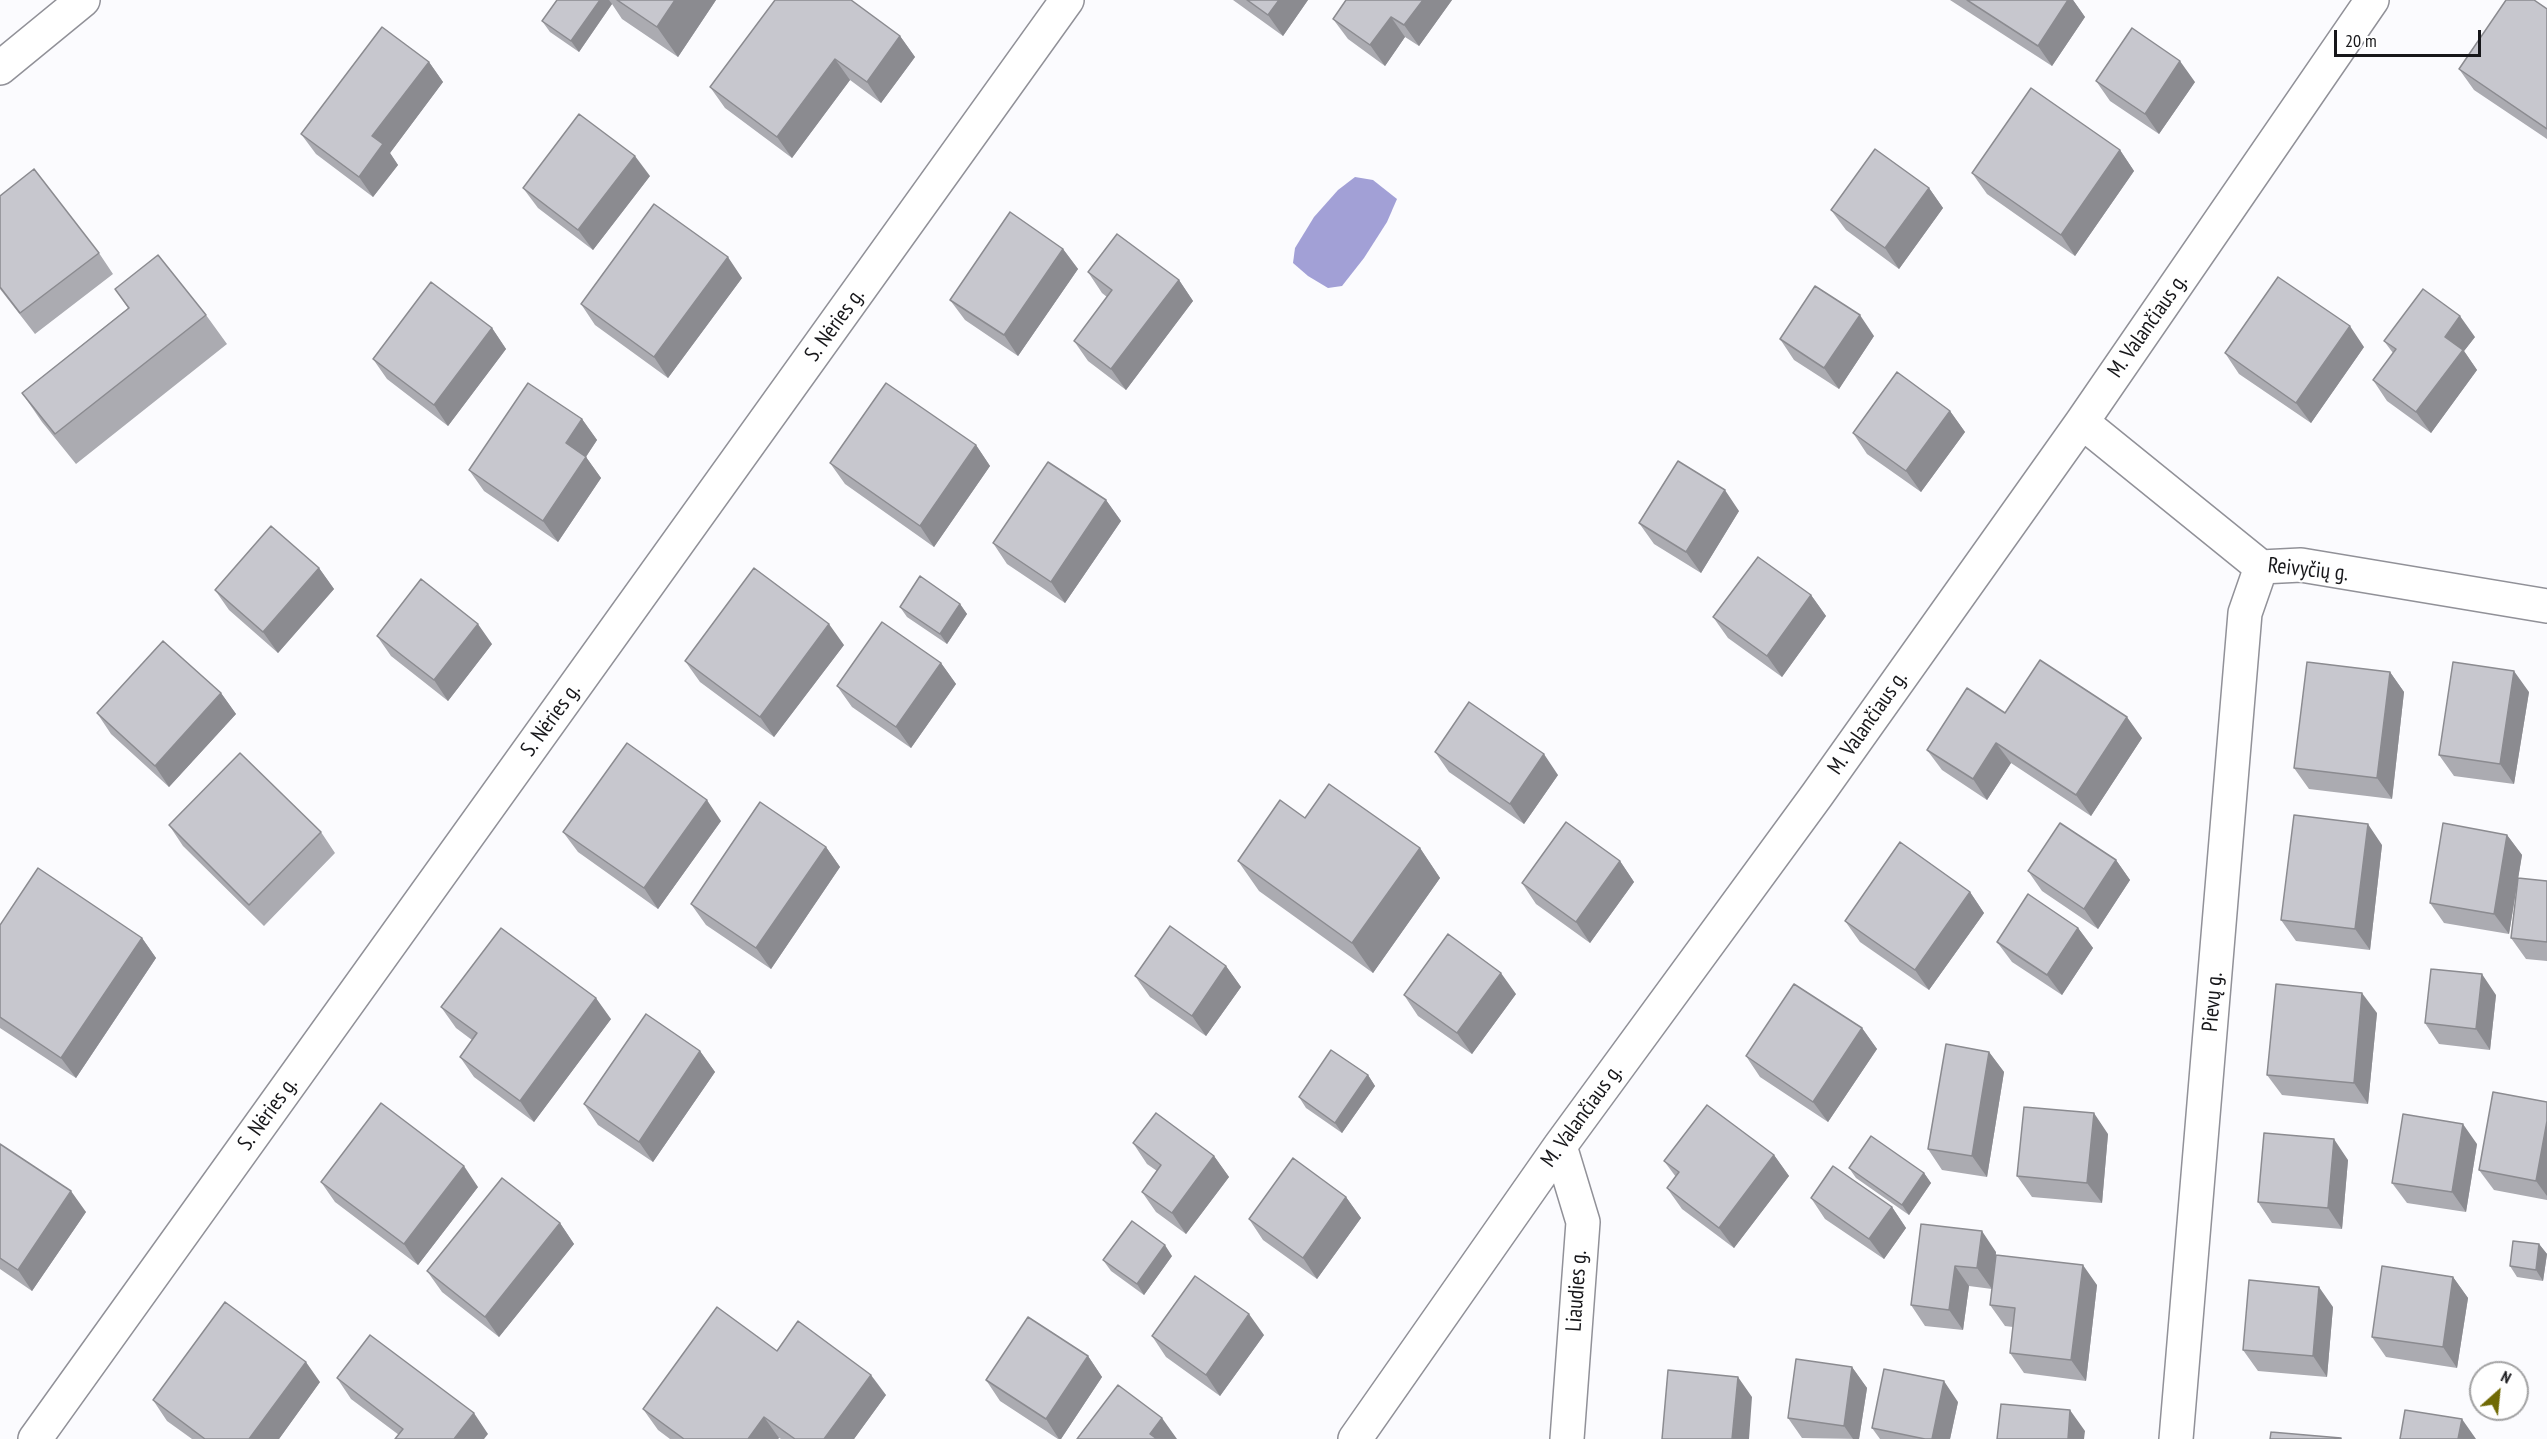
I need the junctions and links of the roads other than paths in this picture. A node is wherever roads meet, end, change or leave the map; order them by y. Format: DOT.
graph roads {
  1 [pos="83,0"];
  2 [pos="1067,0"];
  3 [pos="2372,0"];
  4 [pos="0,68"];
  5 [pos="2082,422"];
  6 [pos="2260,567"];
  7 [pos="2547,606"];
  8 [pos="1560,1146"];
  9 [pos="35,1439"];
  10 [pos="1355,1439"];
  11 [pos="1567,1439"];
  12 [pos="2176,1439"];
  1 -- 4 [label="street"];
  2 -- 9 [label="street, S. Nėries g."];
  3 -- 5 [label="street, M. Valančiaus g."];
  5 -- 6 [label="street, Reivyčių g."];
  5 -- 8 [label="street, M. Valančiaus g."];
  6 -- 7 [label="street, Reivyčių g."];
  6 -- 12 [label="street, Pievų g."];
  8 -- 10 [label="street, M. Valančiaus g."];
  8 -- 11 [label="street, Liaudies g."];
}
